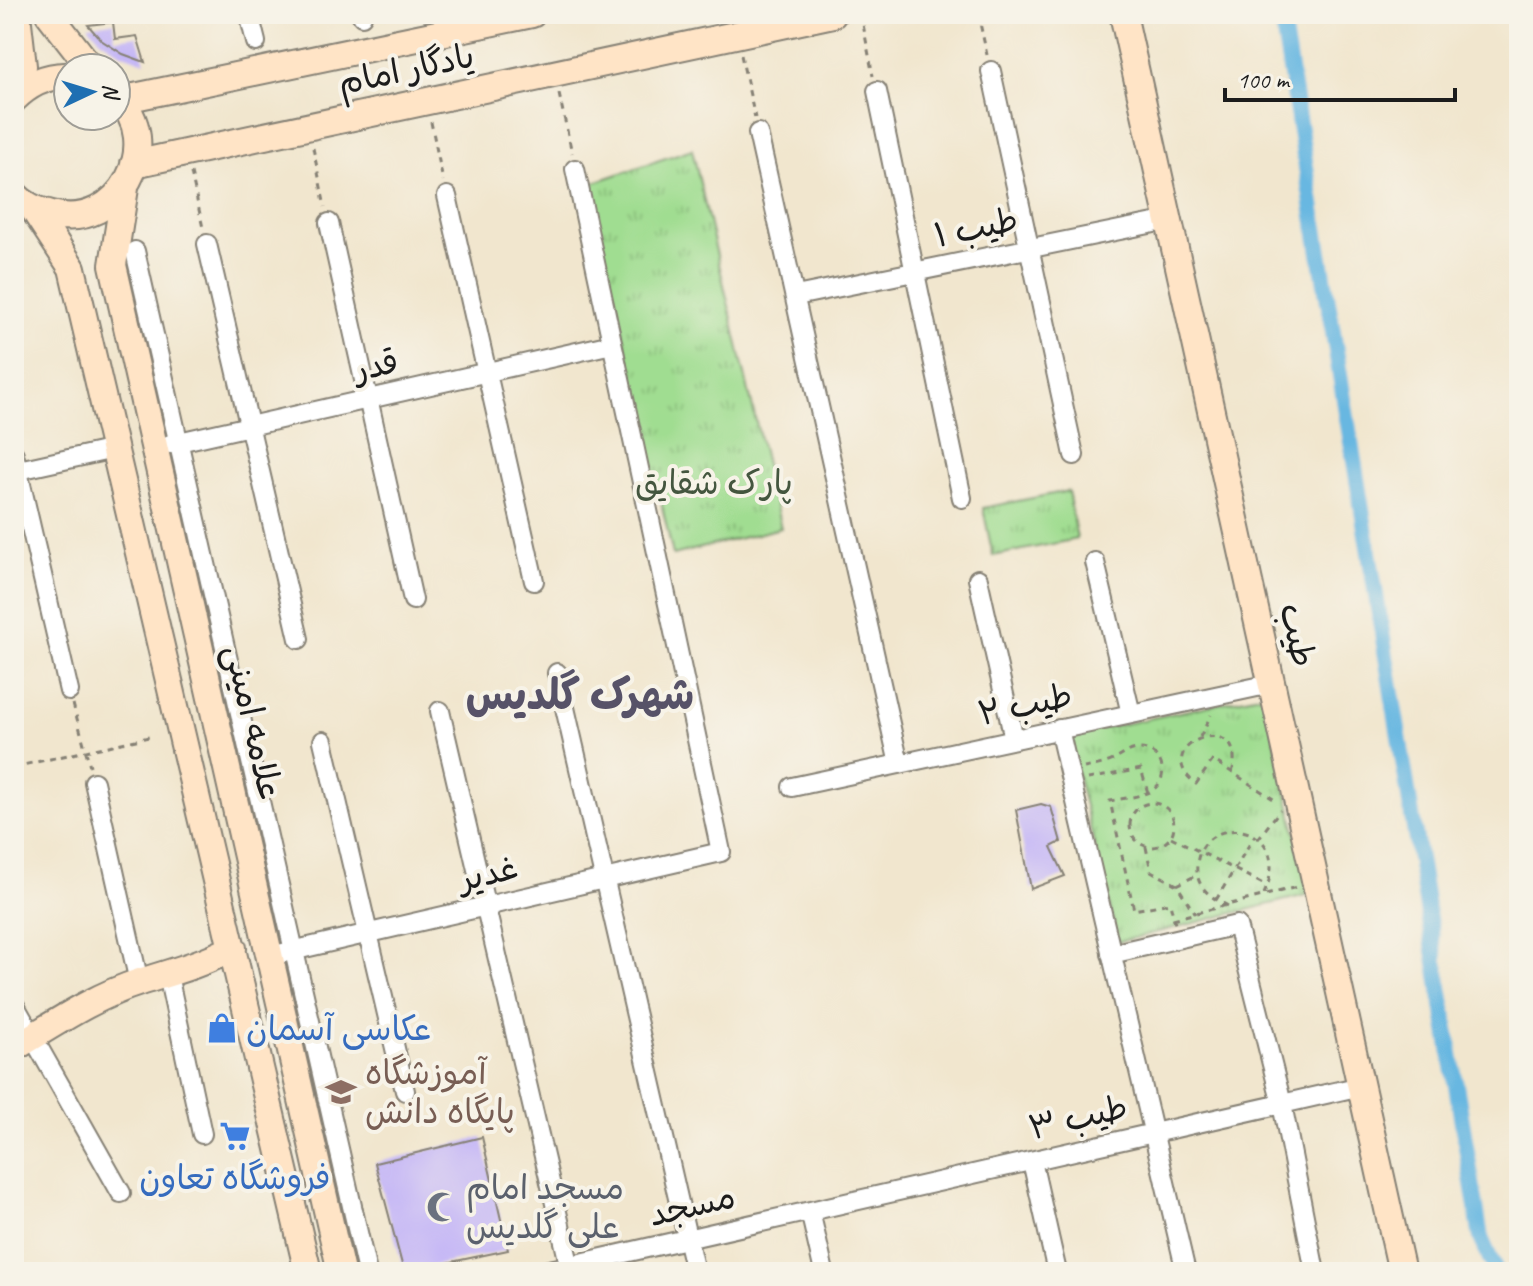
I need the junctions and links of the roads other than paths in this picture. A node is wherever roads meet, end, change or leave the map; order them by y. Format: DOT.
graph roads {
  1 [pos="17,14"];
  2 [pos="49,14"];
  3 [pos="249,14"];
  4 [pos="532,14"];
  5 [pos="833,14"];
  6 [pos="1123,14"];
  7 [pos="256,42"];
  8 [pos="79,52"];
  9 [pos="991,71"];
  10 [pos="52,78"];
  11 [pos="877,91"];
  12 [pos="132,95"];
  13 [pos="15,98"];
  14 [pos="132,119"];
  15 [pos="758,133"];
  16 [pos="575,169"];
  17 [pos="129,176"];
  18 [pos="447,196"];
  19 [pos="24,202"];
  20 [pos="1169,220"];
  21 [pos="329,223"];
  22 [pos="207,244"];
  23 [pos="1029,248"];
  24 [pos="135,251"];
  25 [pos="915,272"];
  26 [pos="796,296"];
  27 [pos="612,344"];
  28 [pos="487,373"];
  29 [pos="368,399"];
  30 [pos="249,426"];
  31 [pos="167,445"];
  32 [pos="114,449"];
  33 [pos="1074,455"];
  34 [pos="15,465"];
  35 [pos="962,498"];
  36 [pos="1095,562"];
  37 [pos="978,579"];
  38 [pos="534,581"];
  39 [pos="186,585"];
  40 [pos="148,592"];
  41 [pos="413,600"];
  42 [pos="299,639"];
  43 [pos="557,673"];
  44 [pos="1271,684"];
  45 [pos="69,691"];
  46 [pos="440,711"];
  47 [pos="1131,714"];
  48 [pos="1059,729"];
  49 [pos="1014,739"];
  50 [pos="323,741"];
  51 [pos="899,764"];
  52 [pos="94,782"];
  53 [pos="792,787"];
  54 [pos="603,879"];
  55 [pos="485,906"];
  56 [pos="367,934"];
  57 [pos="233,948"];
  58 [pos="282,953"];
  59 [pos="1111,954"];
  60 [pos="168,975"];
  61 [pos="139,982"];
  62 [pos="14,1004"];
  63 [pos="24,1042"];
  64 [pos="1361,1086"];
  65 [pos="405,1091"];
  66 [pos="1282,1104"];
  67 [pos="1153,1133"];
  68 [pos="202,1134"];
  69 [pos="1032,1161"];
  70 [pos="121,1193"];
  71 [pos="810,1211"];
  72 [pos="687,1239"];
  73 [pos="571,1269"];
  74 [pos="308,1272"];
  75 [pos="341,1272"];
  76 [pos="367,1272"];
  77 [pos="541,1272"];
  78 [pos="695,1272"];
  79 [pos="824,1272"];
  80 [pos="1057,1272"];
  81 [pos="1186,1272"];
  82 [pos="1315,1272"];
  83 [pos="1402,1272"];
  1 -- 13 [label="main road"];
  2 -- 8 [label="main road"];
  3 -- 7 [label="street"];
  4 -- 12 [label="main road, یادگار امام"];
  5 -- 17 [label="main road, یادگار امام"];
  6 -- 20 [label="main road, طیب"];
  9 -- 23 [label="street"];
  10 -- 13 [label="main road"];
  11 -- 25 [label="street"];
  14 -- 17 [label="main road, علامه امینی"];
  15 -- 26 [label="street"];
  16 -- 27 [label="street"];
  17 -- 19 [label="main road"];
  17 -- 31 [label="main road, علامه امینی"];
  18 -- 28 [label="street"];
  19 -- 32 [label="main road"];
  20 -- 23 [label="street, طیب ۱"];
  20 -- 44 [label="main road, طیب"];
  21 -- 29 [label="street"];
  22 -- 30 [label="street"];
  23 -- 25 [label="street, طیب ۱"];
  23 -- 33 [label="street"];
  24 -- 31 [label="street"];
  25 -- 26 [label="street, طیب ۱"];
  25 -- 35 [label="street"];
  26 -- 51 [label="street"];
  27 -- 28 [label="street, قدر"];
  27 -- 54 [label="street, غدیر"];
  28 -- 29 [label="street, قدر"];
  28 -- 38 [label="street"];
  29 -- 30 [label="street, قدر"];
  29 -- 41 [label="street"];
  30 -- 31 [label="street, قدر"];
  30 -- 42 [label="street"];
  31 -- 39 [label="main road, علامه امینی"];
  31 -- 58 [label="street"];
  32 -- 34 [label="street"];
  32 -- 40 [label="main road"];
  34 -- 45 [label="street"];
  36 -- 47 [label="street"];
  37 -- 49 [label="street"];
  39 -- 40 [label="main road"];
  39 -- 58 [label="main road, علامه امینی"];
  40 -- 57 [label="main road"];
  43 -- 54 [label="street"];
  44 -- 47 [label="street, طیب ۲"];
  44 -- 64 [label="main road, طیب"];
  46 -- 55 [label="street"];
  47 -- 48 [label="street, طیب ۲"];
  48 -- 49 [label="street, طیب ۲"];
  48 -- 59 [label="street"];
  49 -- 51 [label="street, طیب ۲"];
  50 -- 56 [label="street"];
  51 -- 53 [label="street, طیب ۲"];
  52 -- 61 [label="street"];
  54 -- 55 [label="street, غدیر"];
  54 -- 72 [label="street"];
  55 -- 56 [label="street, غدیر"];
  55 -- 73 [label="street"];
  56 -- 58 [label="street, غدیر"];
  56 -- 65 [label="street"];
  57 -- 60 [label="main road"];
  57 -- 74 [label="main road"];
  58 -- 75 [label="main road, علامه امینی"];
  58 -- 76 [label="street"];
  59 -- 66 [label="street"];
  59 -- 67 [label="street"];
  60 -- 61 [label="main road"];
  60 -- 68 [label="street"];
  61 -- 63 [label="main road"];
  62 -- 63 [label="street"];
  63 -- 70 [label="street"];
  64 -- 66 [label="street, طیب ۳"];
  64 -- 83 [label="main road, طیب"];
  66 -- 67 [label="street, طیب ۳"];
  66 -- 82 [label="street"];
  67 -- 69 [label="street, طیب ۳"];
  67 -- 81 [label="street"];
  69 -- 71 [label="street, طیب ۳"];
  69 -- 80 [label="street"];
  71 -- 72 [label="street, مسجد"];
  71 -- 79 [label="street"];
  72 -- 73 [label="street, مسجد"];
  72 -- 78 [label="street"];
  73 -- 77 [label="street, مسجد"];
}
